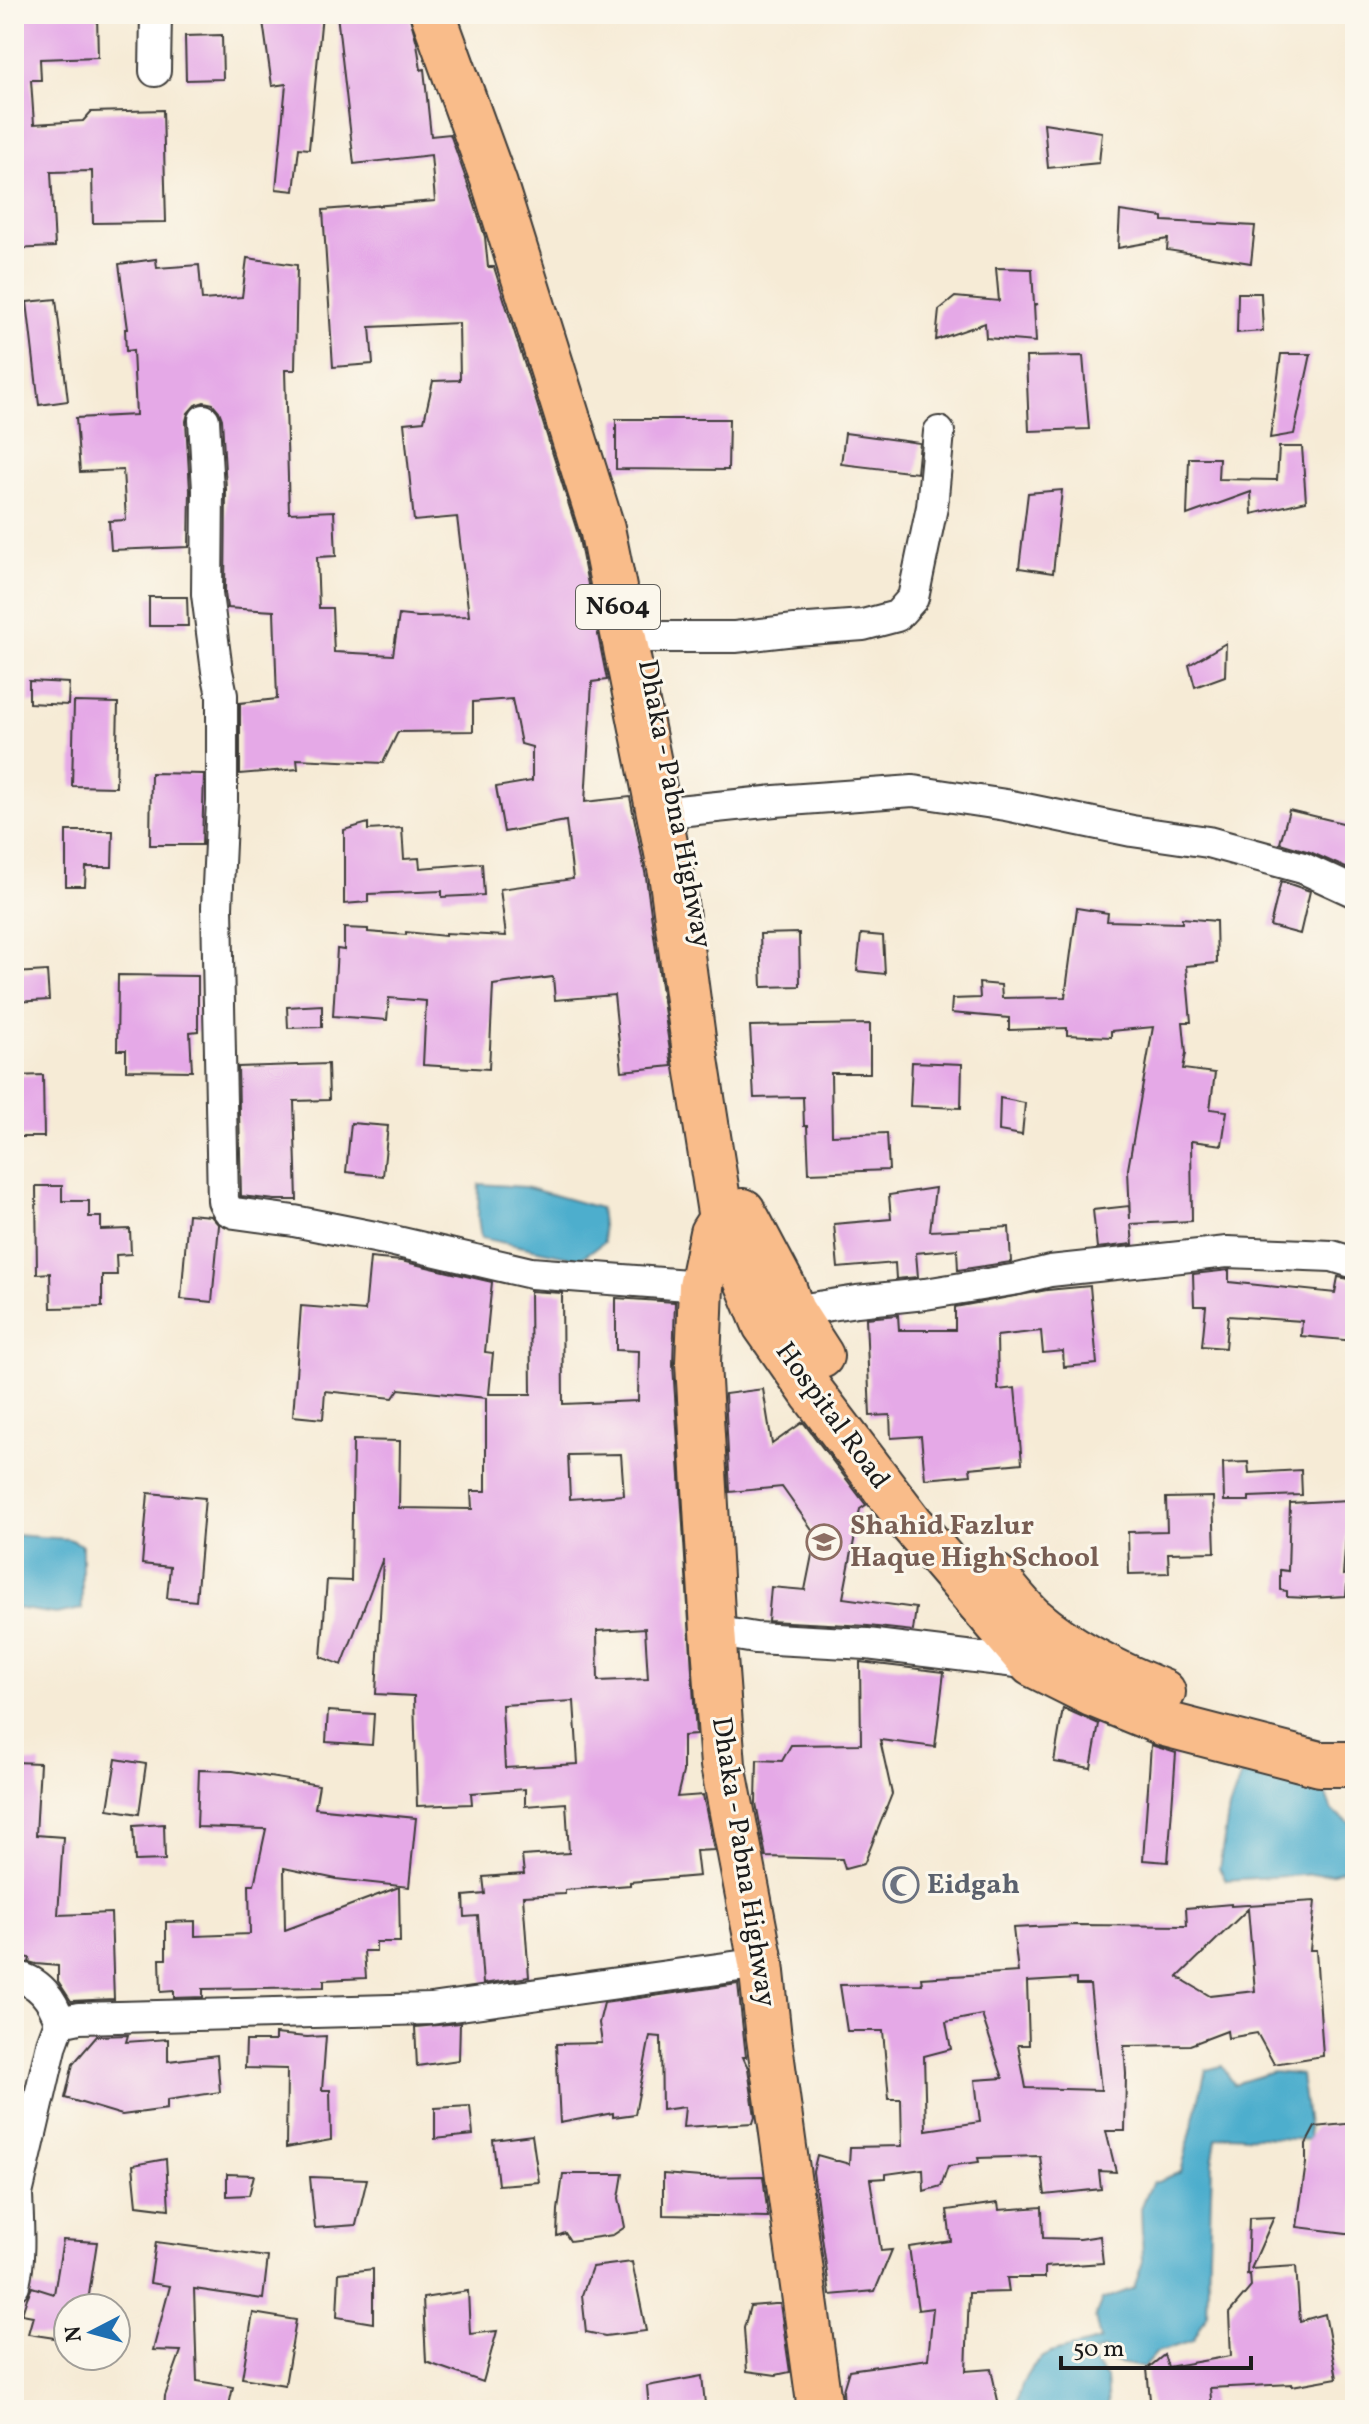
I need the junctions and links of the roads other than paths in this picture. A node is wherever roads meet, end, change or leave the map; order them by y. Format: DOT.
graph roads {
  1 [pos="156,14"];
  2 [pos="433,14"];
  3 [pos="462,14"];
  4 [pos="155,71"];
  5 [pos="204,420"];
  6 [pos="939,432"];
  7 [pos="643,637"];
  8 [pos="678,811"];
  9 [pos="1355,892"];
  10 [pos="732,1215"];
  11 [pos="1355,1263"];
  12 [pos="701,1286"];
  13 [pos="792,1311"];
  14 [pos="713,1631"];
  15 [pos="1045,1651"];
  16 [pos="1355,1753"];
  17 [pos="1355,1764"];
  18 [pos="761,1963"];
  19 [pos="14,1976"];
  20 [pos="60,2022"];
  21 [pos="16,2194"];
  22 [pos="14,2285"];
  23 [pos="820,2410"];
  1 -- 4 [label="street"];
  2 -- 10 [label="main road, Dhaka - Pabna Highway / N604"];
  3 -- 7 [label="main road, Dhaka - Pabna Highway / N604"];
  5 -- 12 [label="street"];
  6 -- 7 [label="street"];
  7 -- 8 [label="main road, Dhaka - Pabna Highway / N604"];
  8 -- 9 [label="street"];
  8 -- 10 [label="main road, Dhaka - Pabna Highway / N604"];
  10 -- 12 [label="main road, Dhaka - Pabna Highway"];
  10 -- 13 [label="main road, Hospital Road / N604"];
  10 -- 15 [label="main road, Hospital Road / N604"];
  11 -- 13 [label="street"];
  12 -- 14 [label="main road, Dhaka - Pabna Highway"];
  13 -- 15 [label="main road, Hospital Road / N604"];
  14 -- 15 [label="street"];
  14 -- 18 [label="main road, Dhaka - Pabna Highway"];
  15 -- 16 [label="main road, Hospital Road / N604"];
  15 -- 17 [label="main road, Hospital Road / N604"];
  18 -- 20 [label="street"];
  18 -- 23 [label="main road, Dhaka - Pabna Highway"];
  19 -- 20 [label="street"];
  20 -- 21 [label="street"];
  21 -- 22 [label="street"];
}
